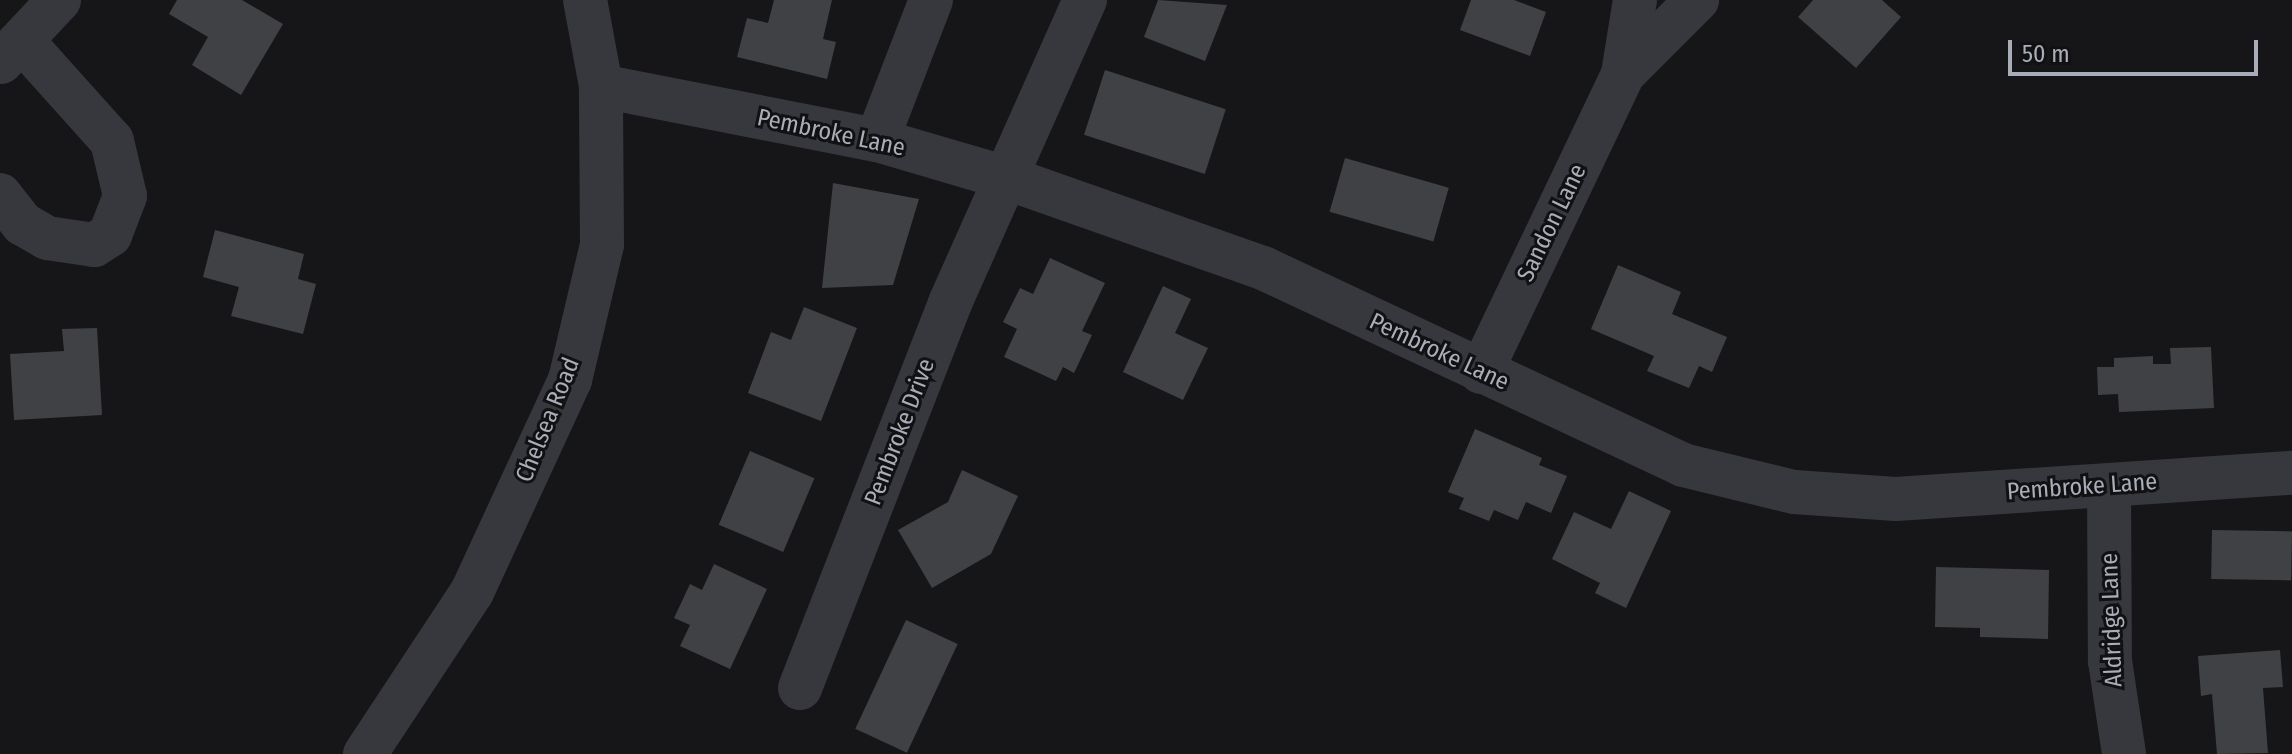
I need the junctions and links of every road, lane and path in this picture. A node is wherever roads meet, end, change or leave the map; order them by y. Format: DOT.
graph roads {
  1 [pos="59,0"];
  2 [pos="585,0"];
  3 [pos="931,0"];
  4 [pos="1085,0"];
  5 [pos="1635,0"];
  6 [pos="1697,0"];
  7 [pos="12,53"];
  8 [pos="1623,74"];
  9 [pos="601,86"];
  10 [pos="877,140"];
  11 [pos="1010,179"];
  12 [pos="0,195"];
  13 [pos="1481,372"];
  14 [pos="2292,473"];
  15 [pos="2109,485"];
  16 [pos="800,688"];
  17 [pos="365,754"];
  18 [pos="2124,754"];
  1 -- 7 [label="street"];
  2 -- 9 [label="street, Chelsea Road"];
  3 -- 10 [label="street"];
  4 -- 11 [label="street, Pembroke Drive"];
  5 -- 8 [label="street, Sandon Lane"];
  6 -- 8 [label="street, Sandon Lane"];
  7 -- 12 [label="street"];
  8 -- 13 [label="street, Sandon Lane"];
  9 -- 10 [label="street, Pembroke Lane"];
  9 -- 17 [label="street, Chelsea Road"];
  10 -- 11 [label="street, Pembroke Lane"];
  11 -- 13 [label="street, Pembroke Lane"];
  11 -- 16 [label="street, Pembroke Drive"];
  13 -- 15 [label="street, Pembroke Lane"];
  14 -- 15 [label="street, Pembroke Lane"];
  15 -- 18 [label="street, Aldridge Lane"];
}
